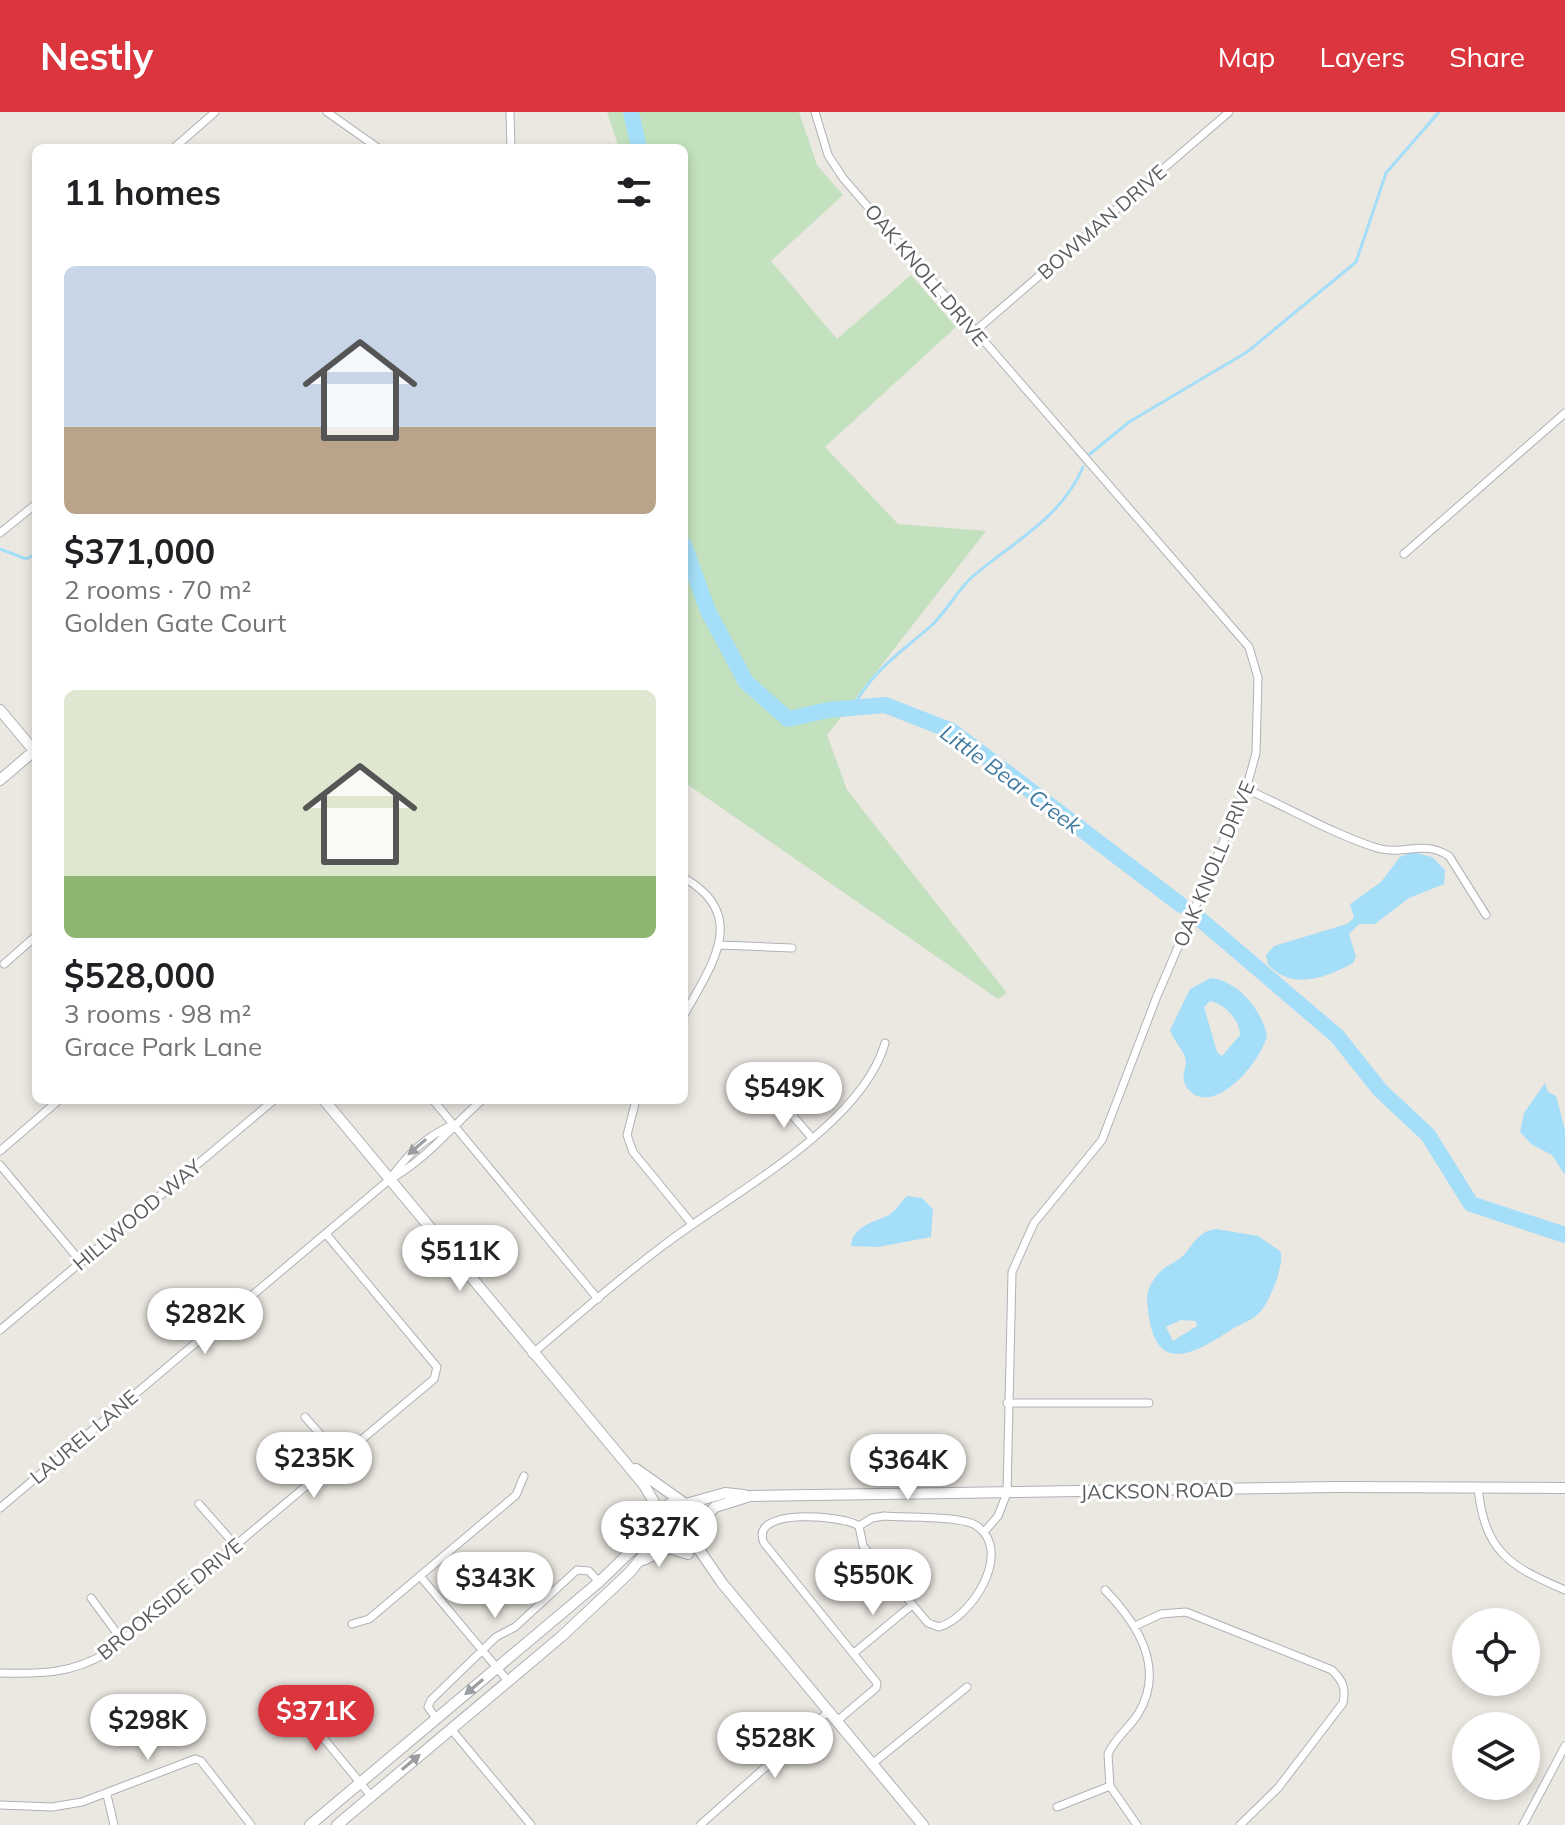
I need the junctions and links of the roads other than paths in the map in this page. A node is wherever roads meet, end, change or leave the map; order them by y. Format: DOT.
graph roads {
  1 [pos="215,112"];
  2 [pos="327,112"];
  3 [pos="510,112"];
  4 [pos="815,112"];
  5 [pos="1229,112"];
  6 [pos="179,144"];
  7 [pos="372,144"];
  8 [pos="511,144"];
  9 [pos="974,332"];
  10 [pos="1565,413"];
  11 [pos="32,507"];
  12 [pos="0,533"];
  13 [pos="1404,554"];
  14 [pos="0,710"];
  15 [pos="32,748"];
  16 [pos="32,754"];
  17 [pos="0,780"];
  18 [pos="1246,789"];
  19 [pos="688,880"];
  20 [pos="1486,915"];
  21 [pos="32,940"];
  22 [pos="720,945"];
  23 [pos="792,948"];
  24 [pos="4,964"];
  25 [pos="688,1007"];
  26 [pos="885,1043"];
  27 [pos="781,1102"];
  28 [pos="54,1104"];
  29 [pos="269,1104"];
  30 [pos="327,1104"];
  31 [pos="436,1104"];
  32 [pos="477,1104"];
  33 [pos="635,1104"];
  34 [pos="453,1125"];
  35 [pos="811,1137"];
  36 [pos="0,1151"];
  37 [pos="0,1165"];
  38 [pos="389,1180"];
  39 [pos="692,1224"];
  40 [pos="326,1234"];
  41 [pos="81,1262"];
  42 [pos="598,1299"];
  43 [pos="0,1330"];
  44 [pos="532,1354"];
  45 [pos="1007,1403"];
  46 [pos="1149,1403"];
  47 [pos="305,1417"];
  48 [pos="341,1458"];
  49 [pos="624,1462"];
  50 [pos="524,1476"];
  51 [pos="1478,1488"];
  52 [pos="1565,1488"];
  53 [pos="1007,1493"];
  54 [pos="750,1496"];
  55 [pos="685,1503"];
  56 [pos="199,1504"];
  57 [pos="0,1508"];
  58 [pos="661,1515"];
  59 [pos="859,1526"];
  60 [pos="696,1527"];
  61 [pos="984,1532"];
  62 [pos="672,1538"];
  63 [pos="236,1546"];
  64 [pos="688,1554"];
  65 [pos="630,1572"];
  66 [pos="420,1576"];
  67 [pos="599,1582"];
  68 [pos="722,1583"];
  69 [pos="1105,1590"];
  70 [pos="1565,1590"];
  71 [pos="91,1598"];
  72 [pos="912,1605"];
  73 [pos="352,1624"];
  74 [pos="1135,1626"];
  75 [pos="122,1640"];
  76 [pos="482,1650"];
  77 [pos="854,1653"];
  78 [pos="497,1668"];
  79 [pos="0,1673"];
  80 [pos="508,1681"];
  81 [pos="967,1687"];
  82 [pos="284,1690"];
  83 [pos="829,1711"];
  84 [pos="436,1718"];
  85 [pos="837,1721"];
  86 [pos="451,1729"];
  87 [pos="1565,1746"];
  88 [pos="872,1764"];
  89 [pos="360,1782"];
  90 [pos="1110,1786"];
  91 [pos="107,1795"];
  92 [pos="371,1796"];
  93 [pos="0,1805"];
  94 [pos="1057,1807"];
  95 [pos="114,1825"];
  96 [pos="251,1825"];
  97 [pos="310,1825"];
  98 [pos="337,1825"];
  99 [pos="531,1825"];
  100 [pos="700,1825"];
  101 [pos="923,1825"];
  102 [pos="1137,1825"];
  103 [pos="1240,1825"];
  104 [pos="1523,1825"];
  1 -- 6 [label="street"];
  2 -- 7 [label="street"];
  3 -- 8 [label="street"];
  4 -- 9 [label="street, OAK KNOLL DRIVE"];
  5 -- 9 [label="street, BOWMAN DRIVE"];
  9 -- 18 [label="street, OAK KNOLL DRIVE"];
  10 -- 13 [label="street"];
  11 -- 12 [label="street"];
  14 -- 15 [label="main road"];
  16 -- 17 [label="main road"];
  18 -- 20 [label="street"];
  18 -- 45 [label="street, OAK KNOLL DRIVE"];
  19 -- 22 [label="street"];
  21 -- 24 [label="street"];
  22 -- 23 [label="street"];
  22 -- 25 [label="street"];
  26 -- 35 [label="street"];
  27 -- 35 [label="street"];
  28 -- 36 [label="street"];
  29 -- 41 [label="street, HILLWOOD WAY"];
  30 -- 38 [label="main road"];
  31 -- 34 [label="street"];
  32 -- 34 [label="street"];
  33 -- 39 [label="street"];
  34 -- 38 [label="street"];
  34 -- 38 [label="street, one-way"];
  34 -- 42 [label="street"];
  35 -- 39 [label="street"];
  37 -- 41 [label="street"];
  38 -- 40 [label="street, LAUREL LANE"];
  38 -- 44 [label="main road"];
  39 -- 42 [label="street"];
  40 -- 48 [label="street, BROOKSIDE DRIVE"];
  40 -- 57 [label="street, LAUREL LANE"];
  41 -- 43 [label="street, HILLWOOD WAY"];
  42 -- 44 [label="street"];
  44 -- 49 [label="main road"];
  45 -- 46 [label="street"];
  45 -- 53 [label="street, OAK KNOLL DRIVE"];
  47 -- 48 [label="street"];
  48 -- 63 [label="street, BROOKSIDE DRIVE"];
  49 -- 55 [label="main road"];
  49 -- 58 [label="main road"];
  50 -- 66 [label="street"];
  51 -- 52 [label="main road, JACKSON ROAD"];
  51 -- 53 [label="main road, JACKSON ROAD"];
  51 -- 70 [label="street"];
  53 -- 54 [label="main road, JACKSON ROAD"];
  53 -- 61 [label="street"];
  54 -- 55 [label="main road, JACKSON ROAD"];
  54 -- 60 [label="main road, JACKSON ROAD"];
  55 -- 58 [label="main road"];
  55 -- 60 [label="main road"];
  56 -- 63 [label="street"];
  58 -- 62 [label="main road"];
  58 -- 67 [label="main road"];
  59 -- 61 [label="street"];
  59 -- 72 [label="street"];
  59 -- 77 [label="street"];
  60 -- 62 [label="main road"];
  60 -- 68 [label="main road"];
  61 -- 72 [label="street"];
  62 -- 64 [label="main road"];
  62 -- 65 [label="main road"];
  63 -- 75 [label="street, BROOKSIDE DRIVE"];
  64 -- 65 [label="main road"];
  64 -- 68 [label="main road"];
  65 -- 80 [label="main road"];
  66 -- 73 [label="street"];
  66 -- 76 [label="street"];
  67 -- 76 [label="street"];
  67 -- 78 [label="main road"];
  68 -- 83 [label="main road"];
  69 -- 74 [label="street"];
  71 -- 75 [label="street"];
  72 -- 77 [label="street"];
  74 -- 90 [label="street"];
  74 -- 103 [label="street"];
  75 -- 79 [label="street, BROOKSIDE DRIVE"];
  76 -- 78 [label="street"];
  76 -- 84 [label="street"];
  77 -- 85 [label="street"];
  78 -- 80 [label="street"];
  78 -- 84 [label="main road, one-way"];
  80 -- 86 [label="main road"];
  81 -- 88 [label="street"];
  82 -- 89 [label="street"];
  83 -- 85 [label="main road"];
  83 -- 100 [label="street"];
  84 -- 89 [label="main road"];
  85 -- 88 [label="main road"];
  92 -- 86 [label="main road, one-way"];
  86 -- 99 [label="street"];
  87 -- 104 [label="street"];
  88 -- 101 [label="main road"];
  89 -- 92 [label="street"];
  89 -- 97 [label="main road"];
  90 -- 94 [label="street"];
  90 -- 102 [label="street"];
  91 -- 93 [label="street"];
  91 -- 95 [label="street"];
  91 -- 96 [label="street"];
  92 -- 98 [label="main road"];
}
